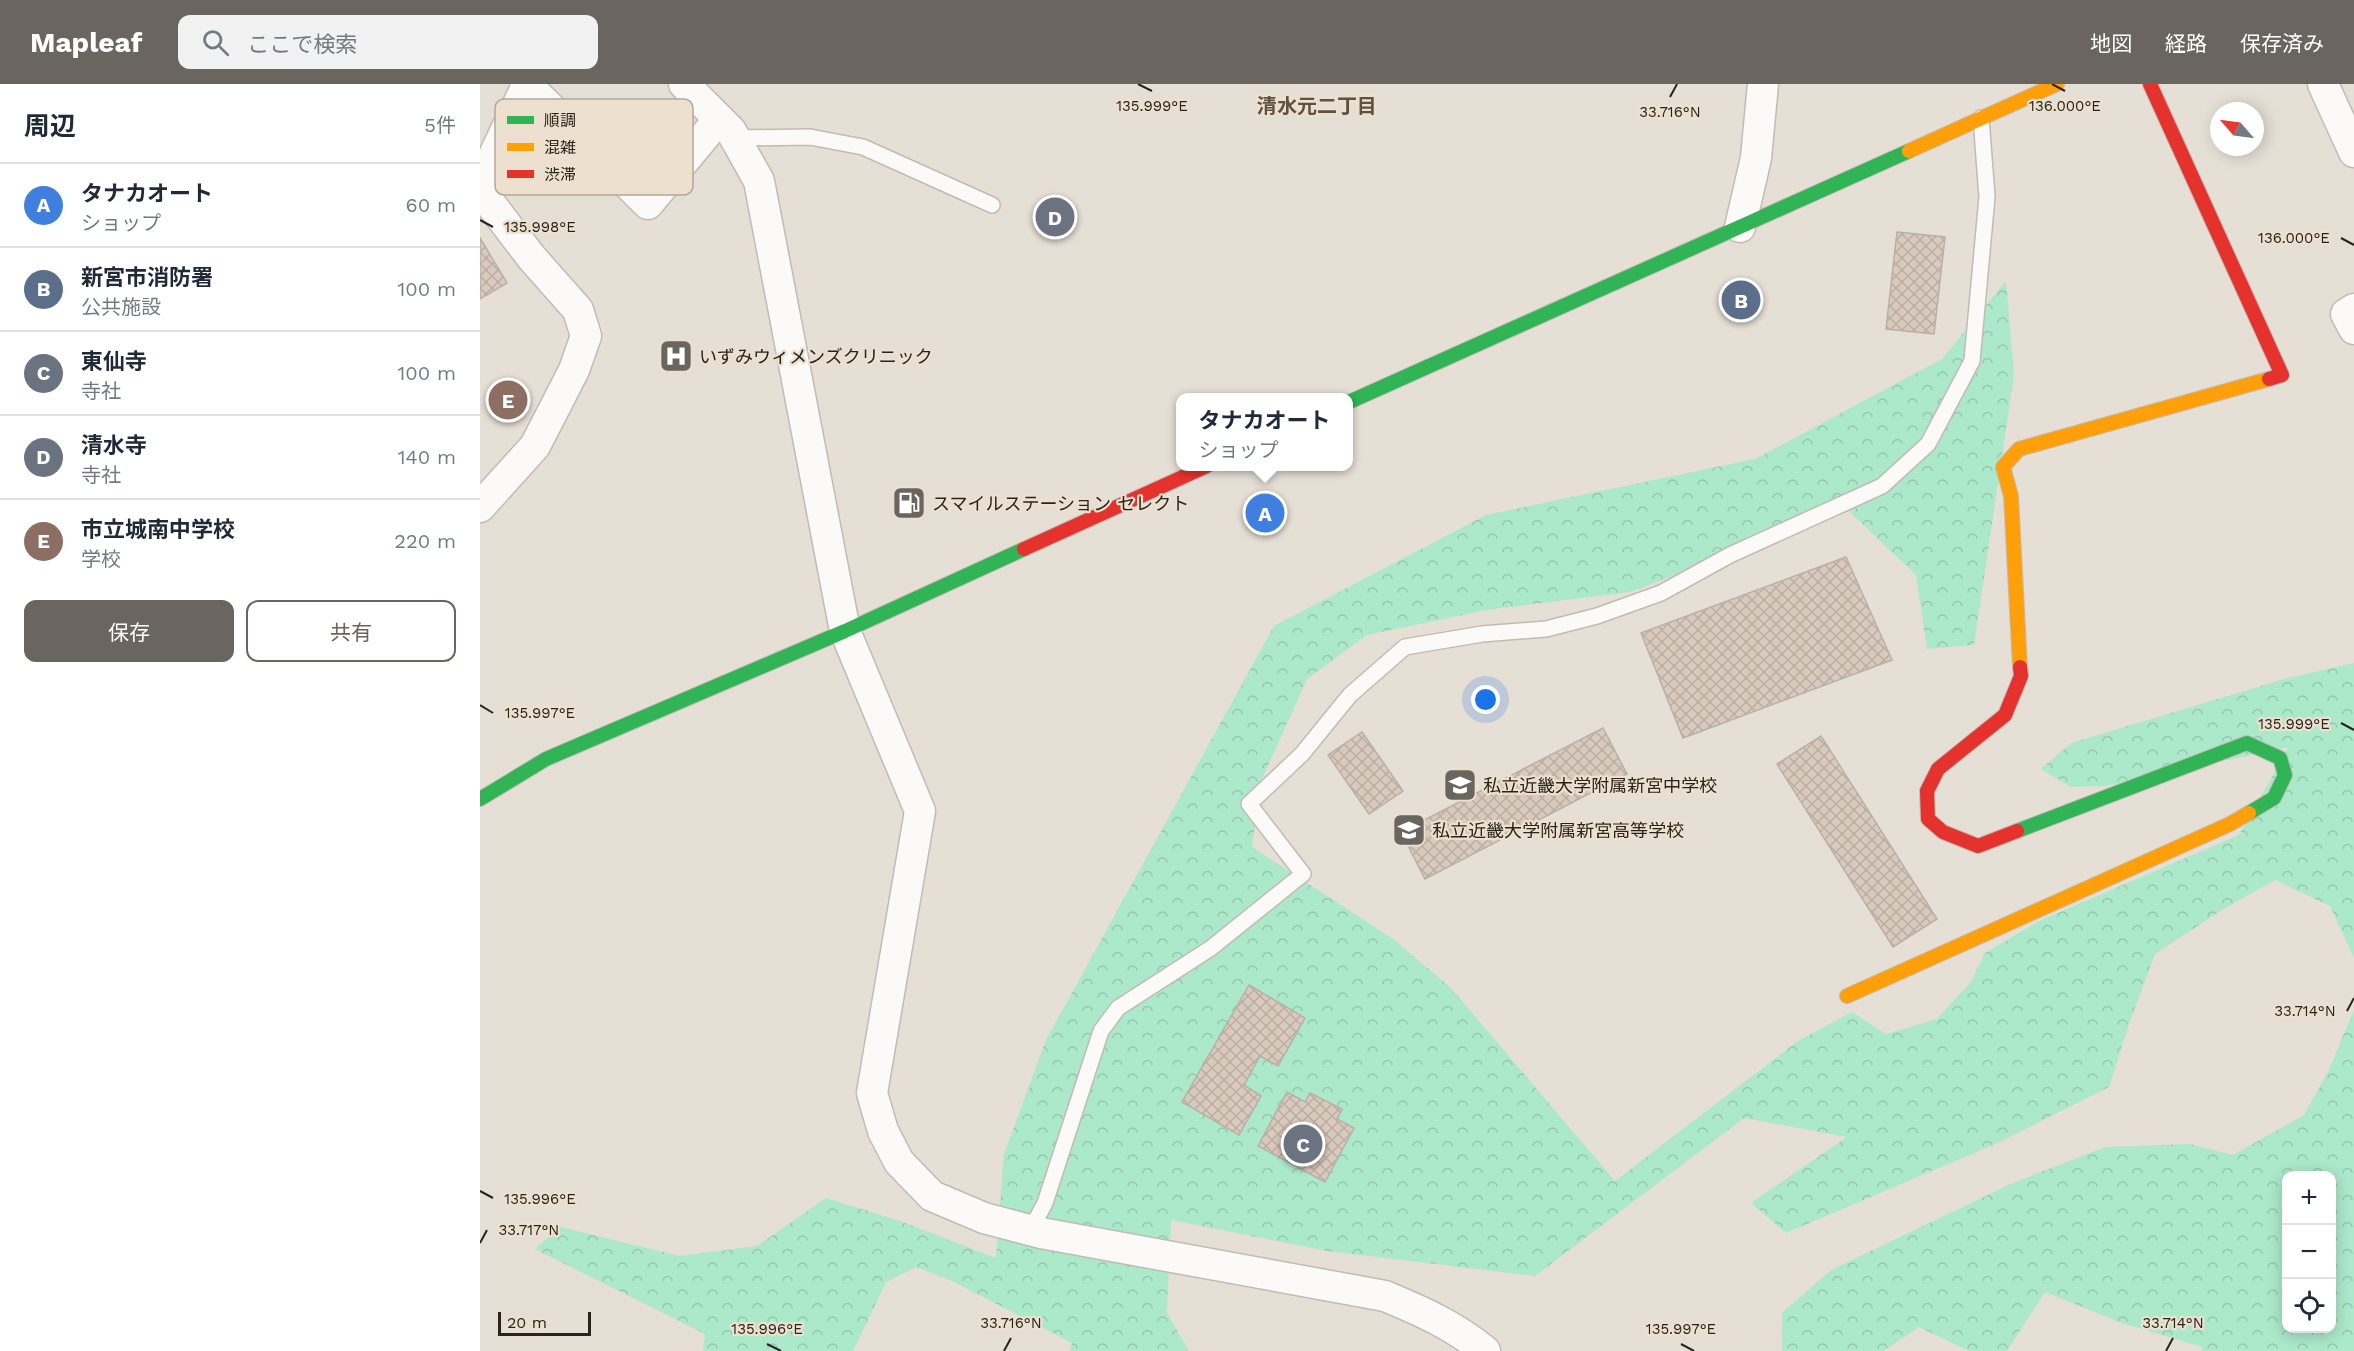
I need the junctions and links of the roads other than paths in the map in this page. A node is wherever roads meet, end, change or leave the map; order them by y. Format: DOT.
graph roads {
  1 [pos="684,84"];
  2 [pos="1763,84"];
  3 [pos="2057,84"];
  4 [pos="2150,84"];
  5 [pos="2323,84"];
  6 [pos="527,85"];
  7 [pos="520,99"];
  8 [pos="541,99"];
  9 [pos="1981,118"];
  10 [pos="727,128"];
  11 [pos="495,147"];
  12 [pos="2354,151"];
  13 [pos="693,161"];
  14 [pos="484,168"];
  15 [pos="480,190"];
  16 [pos="639,195"];
  17 [pos="657,195"];
  18 [pos="992,205"];
  19 [pos="1740,227"];
  20 [pos="2354,309"];
  21 [pos="2354,328"];
  22 [pos="1353,400"];
  23 [pos="1196,471"];
  24 [pos="480,507"];
  25 [pos="845,630"];
  26 [pos="480,799"];
  27 [pos="1847,996"];
  28 [pos="1030,1231"];
  29 [pos="1485,1351"];
  1 -- 10 [label="street"];
  2 -- 19 [label="street"];
  3 -- 9 [label="street"];
  4 -- 27 [label="street"];
  5 -- 12 [label="street"];
  6 -- 7 [label="street"];
  6 -- 8 [label="street"];
  9 -- 19 [label="street"];
  9 -- 28 [label="lane"];
  10 -- 13 [label="street"];
  10 -- 18 [label="lane"];
  10 -- 25 [label="street"];
  11 -- 14 [label="street"];
  15 -- 24 [label="street"];
  16 -- 17 [label="street"];
  19 -- 22 [label="street"];
  20 -- 21 [label="street"];
  23 -- 25 [label="street"];
  25 -- 26 [label="street"];
  25 -- 28 [label="street"];
  28 -- 29 [label="street"];
}
